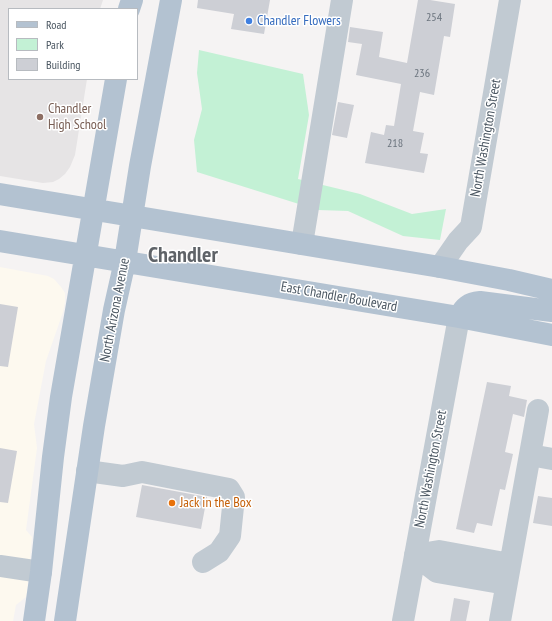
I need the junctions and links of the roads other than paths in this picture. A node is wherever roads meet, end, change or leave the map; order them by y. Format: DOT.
graph roads {
  1 [pos="171,0"];
  2 [pos="342,0"];
  3 [pos="510,0"];
  4 [pos="116,80"];
  5 [pos="0,194"];
  6 [pos="94,209"];
  7 [pos="132,216"];
  8 [pos="0,241"];
  9 [pos="302,244"];
  10 [pos="86,255"];
  11 [pos="125,261"];
  12 [pos="440,267"];
  13 [pos="552,290"];
  14 [pos="552,311"];
  15 [pos="460,317"];
  16 [pos="552,334"];
  17 [pos="538,410"];
  18 [pos="530,455"];
  19 [pos="552,459"];
  20 [pos="87,471"];
  21 [pos="415,555"];
  22 [pos="203,562"];
  23 [pos="0,566"];
  24 [pos="41,572"];
  25 [pos="508,574"];
  26 [pos="34,621"];
  27 [pos="65,621"];
  28 [pos="403,621"];
  29 [pos="500,621"];
  1 -- 7 [label="main road, North Arizona Avenue"];
  2 -- 9 [label="street"];
  3 -- 12 [label="street, North Washington Street"];
  4 -- 6 [label="main road"];
  5 -- 6 [label="main road"];
  6 -- 7 [label="main road"];
  6 -- 10 [label="main road"];
  7 -- 9 [label="main road"];
  7 -- 11 [label="main road, North Arizona Avenue"];
  8 -- 10 [label="main road, East Chandler Boulevard"];
  9 -- 12 [label="main road"];
  10 -- 11 [label="main road, East Chandler Boulevard"];
  10 -- 24 [label="main road"];
  11 -- 15 [label="main road, East Chandler Boulevard"];
  11 -- 20 [label="main road, North Arizona Avenue"];
  12 -- 13 [label="main road"];
  14 -- 15 [label="main road"];
  15 -- 16 [label="main road, East Chandler Boulevard"];
  15 -- 21 [label="street, North Washington Street"];
  17 -- 18 [label="street"];
  18 -- 19 [label="street"];
  18 -- 25 [label="street"];
  20 -- 22 [label="street"];
  20 -- 27 [label="main road, North Arizona Avenue"];
  21 -- 25 [label="street"];
  21 -- 28 [label="street, North Washington Street"];
  23 -- 24 [label="street"];
  24 -- 26 [label="main road"];
  25 -- 29 [label="street"];
}
